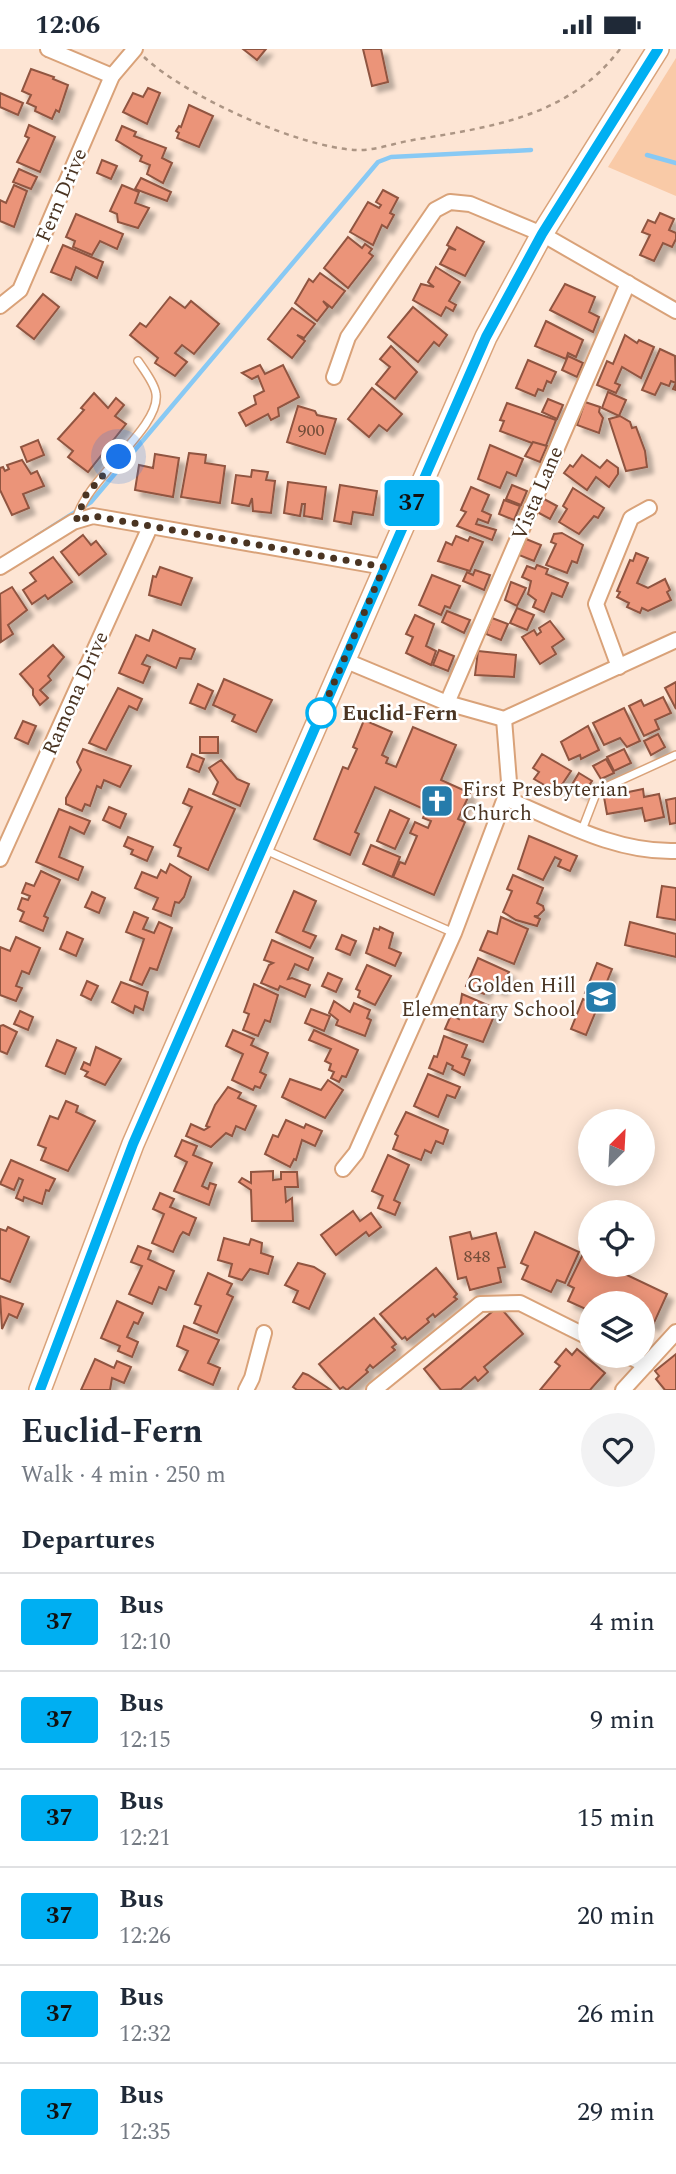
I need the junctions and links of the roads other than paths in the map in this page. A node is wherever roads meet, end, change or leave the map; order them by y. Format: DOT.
graph roads {
  1 [pos="48,49"];
  2 [pos="135,49"];
  3 [pos="658,49"];
  4 [pos="113,76"];
  5 [pos="542,234"];
  6 [pos="628,283"];
  7 [pos="0,306"];
  8 [pos="676,310"];
  9 [pos="138,361"];
  10 [pos="334,377"];
  11 [pos="649,508"];
  12 [pos="76,521"];
  13 [pos="150,527"];
  14 [pos="0,567"];
  15 [pos="384,567"];
  16 [pos="676,640"];
  17 [pos="344,660"];
  18 [pos="619,667"];
  19 [pos="447,703"];
  20 [pos="504,719"];
  21 [pos="676,755"];
  22 [pos="505,798"];
  23 [pos="582,830"];
  24 [pos="262,848"];
  25 [pos="676,851"];
  26 [pos="0,859"];
  27 [pos="454,933"];
  28 [pos="343,1170"];
  29 [pos="578,1332"];
  30 [pos="676,1332"];
  31 [pos="264,1333"];
  32 [pos="655,1355"];
  33 [pos="643,1368"];
  34 [pos="40,1390"];
  35 [pos="246,1390"];
  36 [pos="374,1390"];
  37 [pos="623,1390"];
  1 -- 4 [label="street"];
  2 -- 4 [label="street, Fern Drive"];
  3 -- 5 [label="main road"];
  4 -- 7 [label="street, Fern Drive"];
  5 -- 6 [label="street"];
  5 -- 10 [label="street"];
  5 -- 15 [label="main road"];
  6 -- 8 [label="street"];
  6 -- 19 [label="street, Vista Lane"];
  9 -- 12 [label="lane"];
  11 -- 18 [label="street"];
  12 -- 13 [label="street"];
  12 -- 14 [label="street"];
  13 -- 15 [label="street"];
  13 -- 26 [label="street, Ramona Drive"];
  15 -- 17 [label="main road"];
  16 -- 18 [label="street"];
  17 -- 19 [label="street"];
  17 -- 24 [label="main road"];
  18 -- 20 [label="street"];
  19 -- 20 [label="street"];
  20 -- 22 [label="street"];
  21 -- 23 [label="lane"];
  22 -- 23 [label="street"];
  22 -- 27 [label="street"];
  23 -- 25 [label="street"];
  24 -- 27 [label="lane"];
  24 -- 34 [label="main road"];
  27 -- 28 [label="street"];
  29 -- 36 [label="street"];
  30 -- 32 [label="street"];
  31 -- 35 [label="street"];
  33 -- 37 [label="street"];
}
